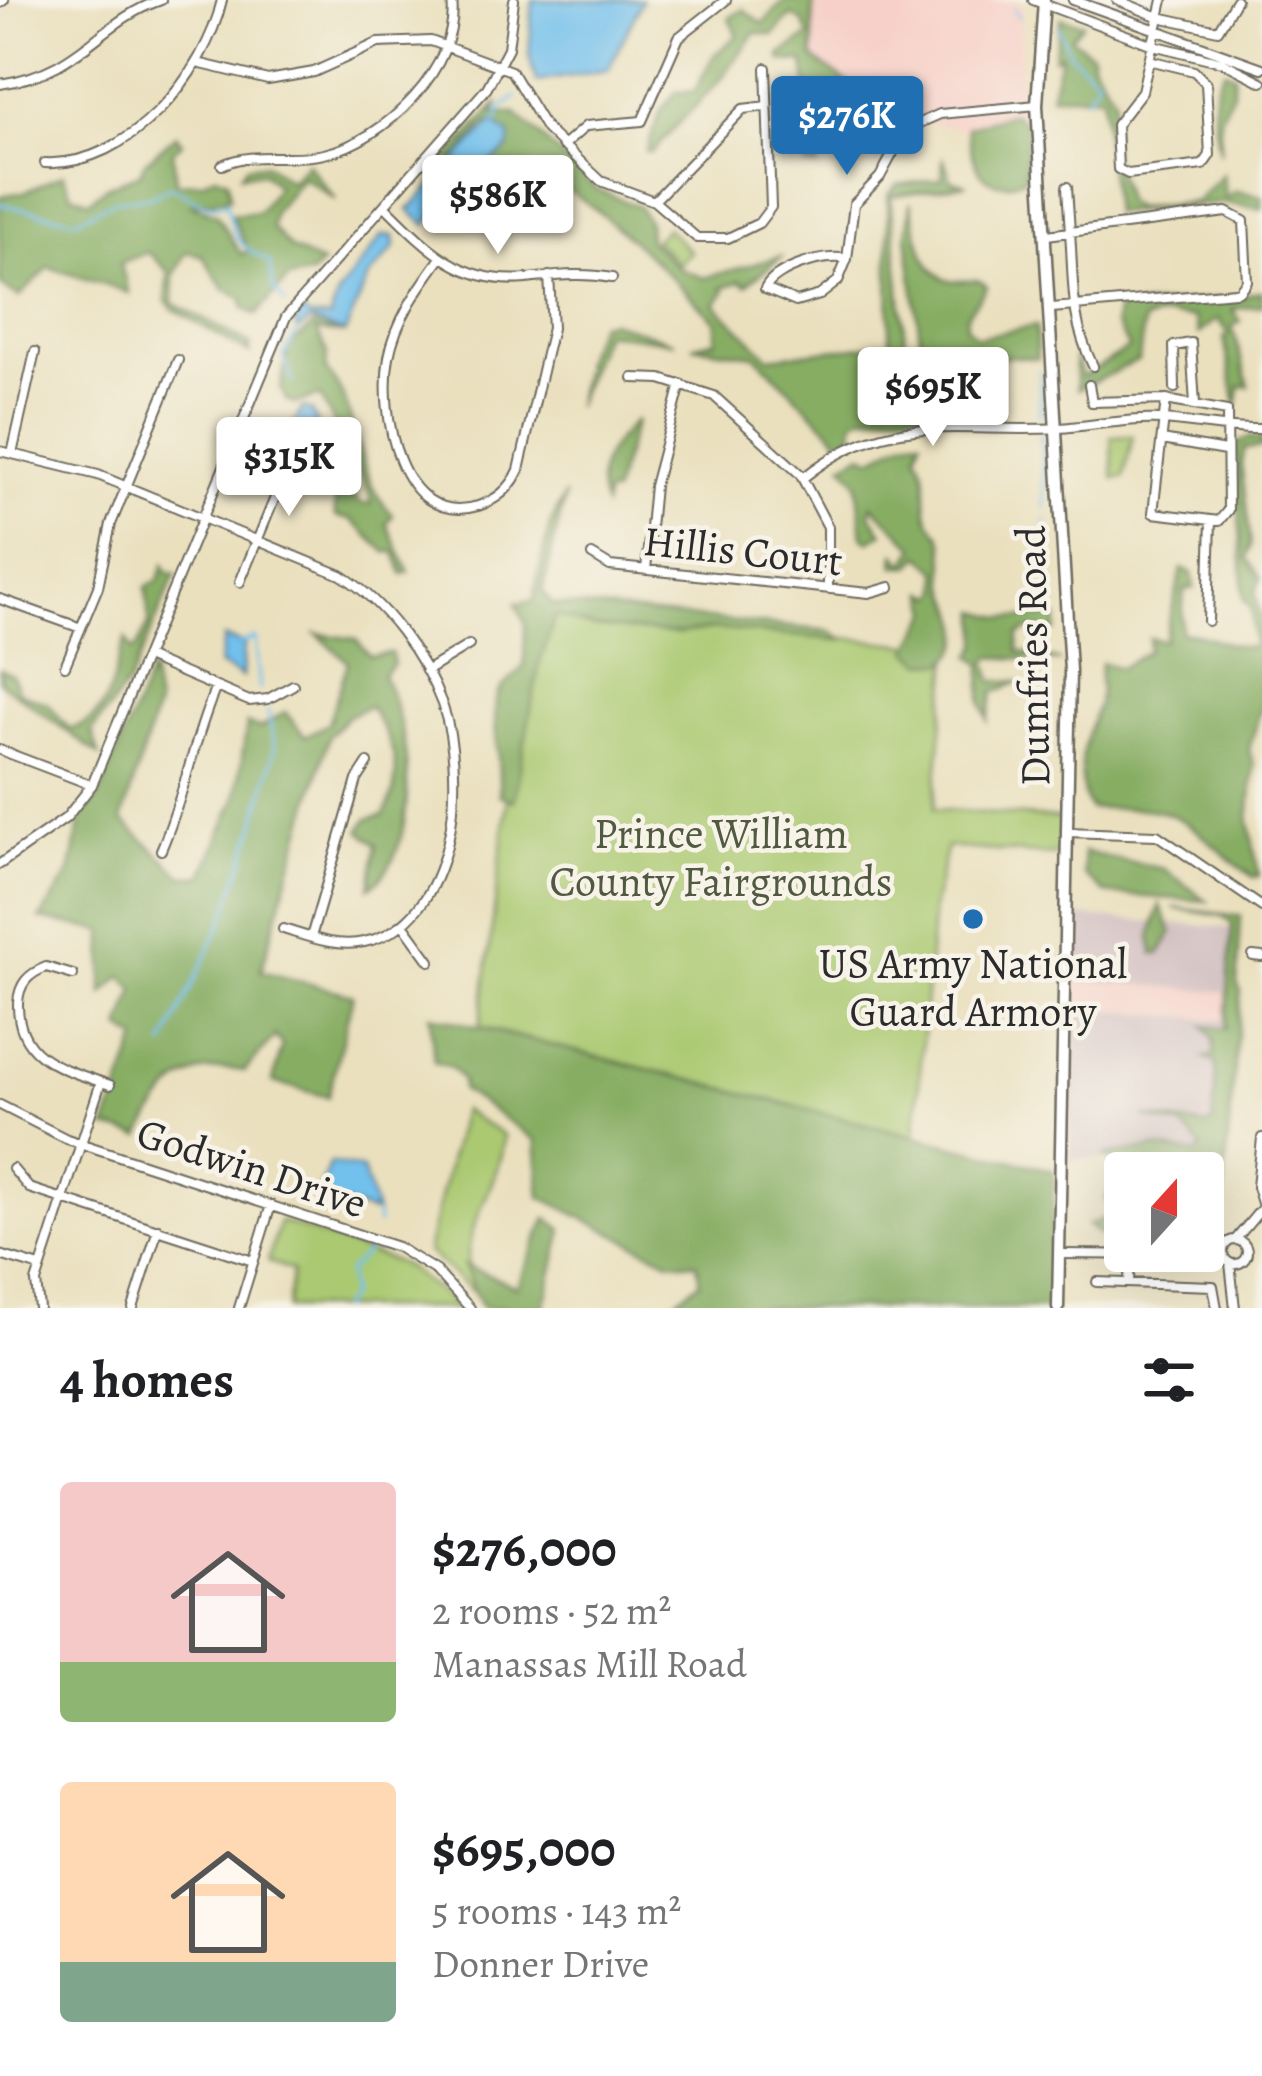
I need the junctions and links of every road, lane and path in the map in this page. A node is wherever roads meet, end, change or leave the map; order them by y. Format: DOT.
graph roads {
  1 [pos="161,0"];
  2 [pos="222,0"];
  3 [pos="452,0"];
  4 [pos="514,0"];
  5 [pos="726,0"];
  6 [pos="1073,0"];
  7 [pos="1118,0"];
  8 [pos="1162,0"];
  9 [pos="1237,0"];
  10 [pos="1042,1"];
  11 [pos="1159,17"];
  12 [pos="1155,33"];
  13 [pos="443,44"];
  14 [pos="1153,45"];
  15 [pos="1149,60"];
  16 [pos="197,63"];
  17 [pos="501,67"];
  18 [pos="766,68"];
  19 [pos="1262,68"];
  20 [pos="1262,82"];
  21 [pos="0,84"];
  22 [pos="1037,105"];
  23 [pos="767,106"];
  24 [pos="562,146"];
  25 [pos="45,163"];
  26 [pos="223,165"];
  27 [pos="1067,187"];
  28 [pos="654,201"];
  29 [pos="387,208"];
  30 [pos="1070,232"];
  31 [pos="1047,235"];
  32 [pos="440,259"];
  33 [pos="848,259"];
  34 [pos="549,276"];
  35 [pos="612,278"];
  36 [pos="1075,306"];
  37 [pos="1052,308"];
  38 [pos="34,352"];
  39 [pos="178,360"];
  40 [pos="1094,366"];
  41 [pos="632,378"];
  42 [pos="681,384"];
  43 [pos="1089,385"];
  44 [pos="1175,388"];
  45 [pos="1166,400"];
  46 [pos="1195,404"];
  47 [pos="1165,420"];
  48 [pos="1060,428"];
  49 [pos="1262,429"];
  50 [pos="1227,430"];
  51 [pos="1162,440"];
  52 [pos="0,451"];
  53 [pos="1225,451"];
  54 [pos="12,454"];
  55 [pos="803,478"];
  56 [pos="280,483"];
  57 [pos="127,486"];
  58 [pos="206,518"];
  59 [pos="1211,520"];
  60 [pos="231,528"];
  61 [pos="257,539"];
  62 [pos="592,555"];
  63 [pos="187,564"];
  64 [pos="646,570"];
  65 [pos="241,582"];
  66 [pos="890,586"];
  67 [pos="828,589"];
  68 [pos="0,599"];
  69 [pos="1208,621"];
  70 [pos="81,628"];
  71 [pos="469,645"];
  72 [pos="146,657"];
  73 [pos="65,666"];
  74 [pos="426,670"];
  75 [pos="292,685"];
  76 [pos="216,688"];
  77 [pos="0,749"];
  78 [pos="368,764"];
  79 [pos="92,785"];
  80 [pos="1066,832"];
  81 [pos="161,850"];
  82 [pos="0,864"];
  83 [pos="1262,908"];
  84 [pos="403,924"];
  85 [pos="283,929"];
  86 [pos="311,938"];
  87 [pos="430,961"];
  88 [pos="73,975"];
  89 [pos="0,1105"];
  90 [pos="1262,1138"];
  91 [pos="80,1143"];
  92 [pos="13,1168"];
  93 [pos="62,1199"];
  94 [pos="271,1205"];
  95 [pos="1262,1206"];
  96 [pos="1248,1227"];
  97 [pos="158,1229"];
  98 [pos="1234,1241"];
  99 [pos="1244,1245"];
  100 [pos="1224,1247"];
  101 [pos="1059,1254"];
  102 [pos="0,1255"];
  103 [pos="1104,1255"];
  104 [pos="1224,1260"];
  105 [pos="254,1261"];
  106 [pos="1227,1261"];
  107 [pos="1241,1263"];
  108 [pos="40,1267"];
  109 [pos="1129,1272"];
  110 [pos="1097,1282"];
  111 [pos="1129,1283"];
  112 [pos="1235,1287"];
  113 [pos="39,1308"];
  114 [pos="133,1308"];
  115 [pos="238,1308"];
  116 [pos="470,1308"];
  117 [pos="1058,1308"];
  118 [pos="1217,1308"];
  119 [pos="1235,1308"];
  1 -- 21 [label="street"];
  2 -- 16 [label="street"];
  3 -- 13 [label="street"];
  4 -- 17 [label="street"];
  5 -- 24 [label="street"];
  6 -- 12 [label="street"];
  7 -- 11 [label="street"];
  8 -- 11 [label="street"];
  9 -- 11 [label="street"];
  10 -- 14 [label="street"];
  10 -- 22 [label="main road, Dumfries Road"];
  11 -- 12 [label="street"];
  12 -- 14 [label="street"];
  12 -- 19 [label="street"];
  13 -- 16 [label="street"];
  13 -- 17 [label="street"];
  13 -- 26 [label="street"];
  14 -- 15 [label="street"];
  14 -- 20 [label="street"];
  15 -- 15 [label="street"];
  16 -- 25 [label="street"];
  17 -- 24 [label="street"];
  17 -- 29 [label="street"];
  18 -- 23 [label="street"];
  22 -- 31 [label="main road, Dumfries Road"];
  22 -- 33 [label="street"];
  23 -- 28 [label="street"];
  23 -- 28 [label="street"];
  24 -- 28 [label="street"];
  27 -- 30 [label="street"];
  29 -- 32 [label="street"];
  29 -- 58 [label="street"];
  30 -- 31 [label="street"];
  30 -- 36 [label="street"];
  30 -- 36 [label="street"];
  31 -- 37 [label="main road, Dumfries Road"];
  32 -- 34 [label="street"];
  32 -- 34 [label="street"];
  33 -- 33 [label="street"];
  34 -- 35 [label="street"];
  36 -- 37 [label="street"];
  36 -- 40 [label="street"];
  37 -- 48 [label="main road, Dumfries Road"];
  38 -- 54 [label="street"];
  39 -- 57 [label="street"];
  41 -- 42 [label="street"];
  42 -- 55 [label="street"];
  42 -- 64 [label="street"];
  43 -- 45 [label="street"];
  44 -- 46 [label="street"];
  45 -- 46 [label="street"];
  45 -- 47 [label="street"];
  46 -- 50 [label="street"];
  47 -- 48 [label="street"];
  47 -- 50 [label="street"];
  47 -- 51 [label="street"];
  48 -- 55 [label="street"];
  48 -- 80 [label="main road, Dumfries Road"];
  49 -- 50 [label="street"];
  50 -- 53 [label="street"];
  51 -- 53 [label="street"];
  51 -- 59 [label="street"];
  52 -- 54 [label="street"];
  53 -- 59 [label="street"];
  54 -- 57 [label="street"];
  55 -- 67 [label="street"];
  56 -- 61 [label="street"];
  57 -- 58 [label="street"];
  57 -- 70 [label="street"];
  58 -- 60 [label="street"];
  58 -- 63 [label="street"];
  59 -- 69 [label="street"];
  60 -- 61 [label="street"];
  60 -- 63 [label="street"];
  61 -- 65 [label="street"];
  61 -- 74 [label="street"];
  62 -- 64 [label="street, Hillis Court"];
  63 -- 72 [label="street"];
  64 -- 67 [label="street, Hillis Court"];
  66 -- 67 [label="street, Hillis Court"];
  68 -- 70 [label="street"];
  70 -- 73 [label="street"];
  71 -- 74 [label="street"];
  72 -- 76 [label="street"];
  72 -- 79 [label="street"];
  74 -- 84 [label="street"];
  75 -- 76 [label="street"];
  76 -- 81 [label="street"];
  77 -- 79 [label="street"];
  78 -- 86 [label="street"];
  79 -- 82 [label="street"];
  80 -- 83 [label="street"];
  80 -- 101 [label="main road, Dumfries Road"];
  84 -- 86 [label="street"];
  84 -- 87 [label="street"];
  85 -- 86 [label="street"];
  88 -- 91 [label="street"];
  89 -- 91 [label="street, Godwin Drive"];
  90 -- 95 [label="street"];
  91 -- 93 [label="street"];
  91 -- 94 [label="street, Godwin Drive"];
  92 -- 93 [label="street"];
  93 -- 97 [label="street"];
  93 -- 108 [label="street"];
  94 -- 105 [label="street"];
  94 -- 116 [label="street, Godwin Drive"];
  95 -- 96 [label="street"];
  96 -- 98 [label="street"];
  96 -- 99 [label="street"];
  97 -- 105 [label="street"];
  97 -- 114 [label="street"];
  98 -- 99 [label="street"];
  98 -- 100 [label="street"];
  99 -- 107 [label="street"];
  100 -- 106 [label="street"];
  101 -- 103 [label="street"];
  101 -- 117 [label="main road, Dumfries Road"];
  102 -- 108 [label="street"];
  104 -- 106 [label="street"];
  105 -- 115 [label="street"];
  106 -- 107 [label="street"];
  106 -- 112 [label="street"];
  107 -- 112 [label="street"];
  108 -- 113 [label="street"];
  109 -- 111 [label="street"];
  110 -- 111 [label="street"];
  111 -- 118 [label="street"];
  112 -- 119 [label="street"];
}
